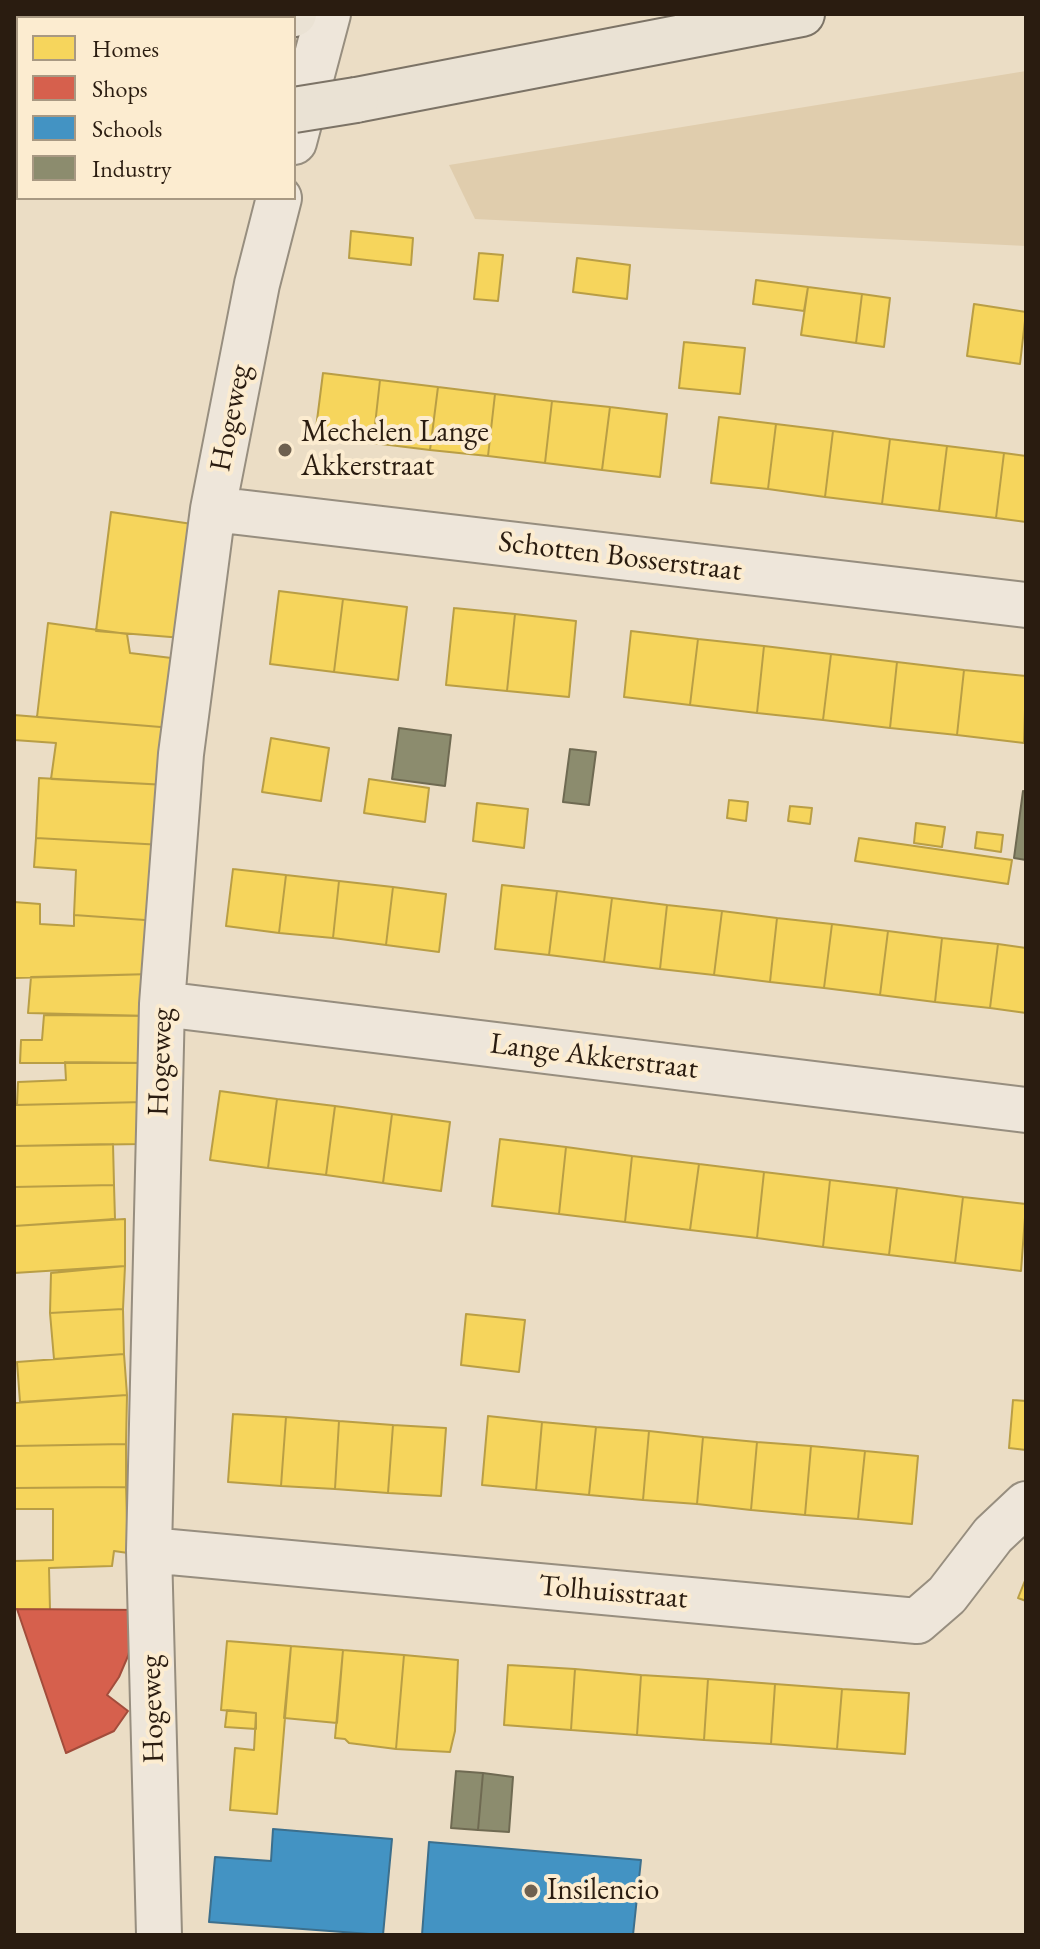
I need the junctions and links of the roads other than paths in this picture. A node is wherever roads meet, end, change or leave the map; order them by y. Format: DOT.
graph roads {
  1 [pos="328,14"];
  2 [pos="802,14"];
  3 [pos="296,110"];
  4 [pos="296,134"];
  5 [pos="278,200"];
  6 [pos="213,509"];
  7 [pos="1026,605"];
  8 [pos="162,1004"];
  9 [pos="1026,1110"];
  10 [pos="1026,1504"];
  11 [pos="149,1550"];
  12 [pos="159,1935"];
  1 -- 4 [label="street"];
  2 -- 3 [label="main road, bridge"];
  5 -- 6 [label="street, Hogeweg"];
  6 -- 7 [label="street, Schotten Bosserstraat"];
  6 -- 8 [label="street, Hogeweg"];
  8 -- 9 [label="street, Lange Akkerstraat"];
  8 -- 11 [label="street, Hogeweg"];
  10 -- 11 [label="street, Tolhuisstraat"];
  11 -- 12 [label="street, Hogeweg"];
}
